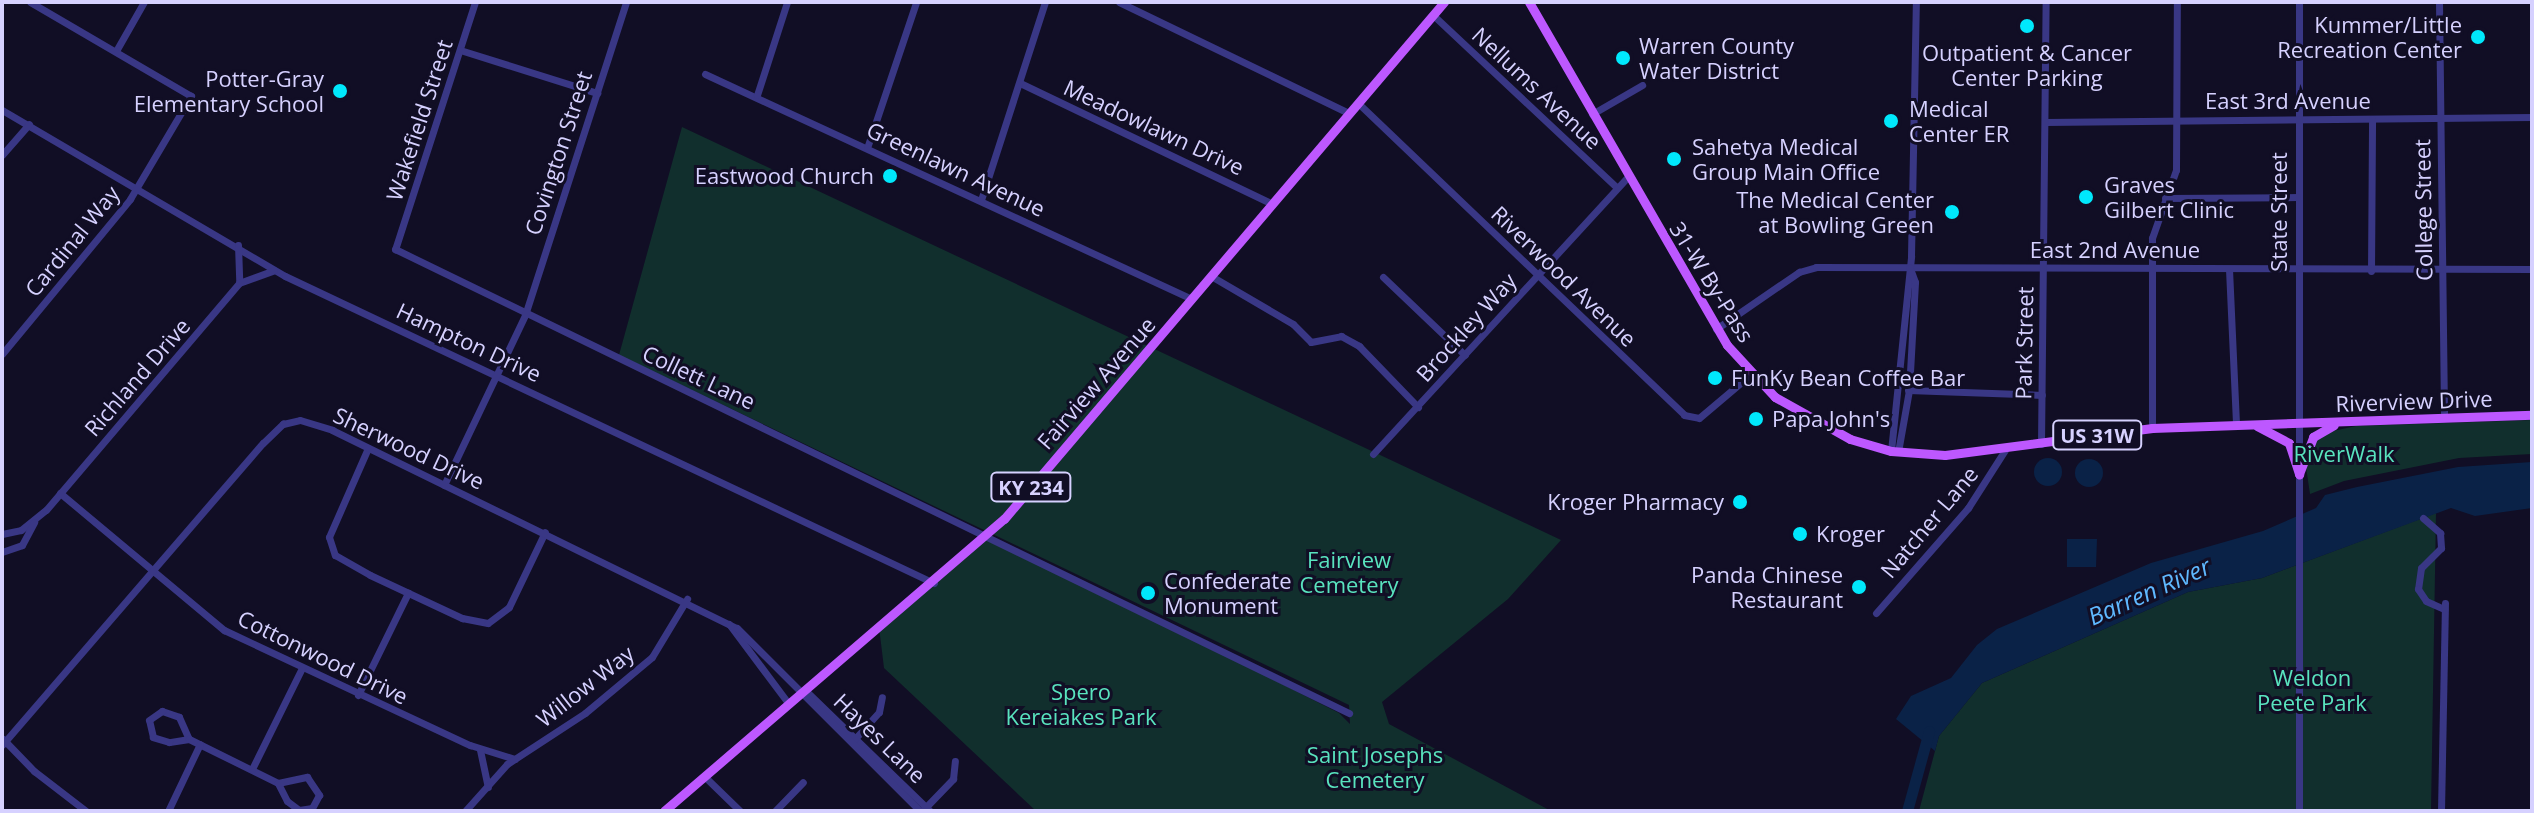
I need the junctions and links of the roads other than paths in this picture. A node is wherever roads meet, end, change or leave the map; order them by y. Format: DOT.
graph roads {
  1 [pos="30,2"];
  2 [pos="144,2"];
  3 [pos="475,2"];
  4 [pos="626,2"];
  5 [pos="787,2"];
  6 [pos="916,2"];
  7 [pos="1045,2"];
  8 [pos="1119,2"];
  9 [pos="1444,2"];
  10 [pos="1529,2"];
  11 [pos="1916,2"];
  12 [pos="2046,2"];
  13 [pos="2177,2"];
  14 [pos="2299,2"];
  15 [pos="2439,2"];
  16 [pos="1433,15"];
  17 [pos="460,50"];
  18 [pos="116,51"];
  19 [pos="705,74"];
  20 [pos="1020,83"];
  21 [pos="1642,85"];
  22 [pos="597,93"];
  23 [pos="757,95"];
  24 [pos="1358,103"];
  25 [pos="2,110"];
  26 [pos="1349,113"];
  27 [pos="1592,114"];
  28 [pos="2532,117"];
  29 [pos="2297,118"];
  30 [pos="2439,118"];
  31 [pos="2372,119"];
  32 [pos="2177,120"];
  33 [pos="2045,122"];
  34 [pos="29,124"];
  35 [pos="867,148"];
  36 [pos="2,155"];
  37 [pos="1628,177"];
  38 [pos="138,187"];
  39 [pos="1616,187"];
  40 [pos="2297,197"];
  41 [pos="2165,198"];
  42 [pos="981,200"];
  43 [pos="1272,204"];
  44 [pos="238,245"];
  45 [pos="395,249"];
  46 [pos="1909,267"];
  47 [pos="2042,268"];
  48 [pos="2151,268"];
  49 [pos="2229,269"];
  50 [pos="2532,269"];
  51 [pos="274,270"];
  52 [pos="2297,270"];
  53 [pos="2371,271"];
  54 [pos="2442,271"];
  55 [pos="1211,276"];
  56 [pos="1537,276"];
  57 [pos="1383,277"];
  58 [pos="239,283"];
  59 [pos="1192,299"];
  60 [pos="525,315"];
  61 [pos="1716,329"];
  62 [pos="2,354"];
  63 [pos="1465,355"];
  64 [pos="497,374"];
  65 [pos="1751,374"];
  66 [pos="1905,390"];
  67 [pos="2042,395"];
  68 [pos="1418,407"];
  69 [pos="2532,415"];
  70 [pos="2444,417"];
  71 [pos="2350,421"];
  72 [pos="2297,422"];
  73 [pos="2250,424"];
  74 [pos="2236,425"];
  75 [pos="2152,428"];
  76 [pos="2041,444"];
  77 [pos="368,448"];
  78 [pos="2005,450"];
  79 [pos="1895,451"];
  80 [pos="1373,454"];
  81 [pos="2299,477"];
  82 [pos="444,485"];
  83 [pos="60,493"];
  84 [pos="2423,518"];
  85 [pos="34,520"];
  86 [pos="545,532"];
  87 [pos="2,534"];
  88 [pos="988,535"];
  89 [pos="2,552"];
  90 [pos="153,572"];
  91 [pos="934,583"];
  92 [pos="408,593"];
  93 [pos="687,599"];
  94 [pos="1876,613"];
  95 [pos="728,622"];
  96 [pos="302,668"];
  97 [pos="802,692"];
  98 [pos="358,695"];
  99 [pos="882,697"];
  100 [pos="788,703"];
  101 [pos="1349,713"];
  102 [pos="189,739"];
  103 [pos="3,742"];
  104 [pos="853,742"];
  105 [pos="200,744"];
  106 [pos="480,750"];
  107 [pos="515,759"];
  108 [pos="955,761"];
  109 [pos="252,769"];
  110 [pos="704,776"];
  111 [pos="803,782"];
  112 [pos="278,783"];
  113 [pos="488,787"];
  114 [pos="925,810"];
  115 [pos="86,811"];
  116 [pos="168,811"];
  117 [pos="465,811"];
  118 [pos="664,811"];
  119 [pos="740,811"];
  120 [pos="775,811"];
  121 [pos="2299,811"];
  122 [pos="2441,811"];
  1 -- 18 [label="street"];
  2 -- 18 [label="street"];
  3 -- 17 [label="street, Wakefield Street"];
  4 -- 22 [label="street, Covington Street"];
  5 -- 23 [label="street"];
  6 -- 35 [label="street"];
  7 -- 20 [label="street"];
  8 -- 26 [label="street"];
  9 -- 16 [label="main road, Fairview Avenue / KY 234"];
  10 -- 27 [label="main road, 31-W By-Pass / US 31W"];
  11 -- 46 [label="street"];
  12 -- 33 [label="street, Park Street"];
  13 -- 32 [label="street"];
  14 -- 29 [label="street, State Street"];
  15 -- 30 [label="street, College Street"];
  16 -- 24 [label="main road, Fairview Avenue / KY 234"];
  16 -- 39 [label="street, Nellums Avenue"];
  17 -- 22 [label="street"];
  17 -- 45 [label="street, Wakefield Street"];
  18 -- 38 [label="street, Cardinal Way"];
  19 -- 23 [label="street, Greenlawn Avenue"];
  20 -- 42 [label="street"];
  20 -- 43 [label="street, Meadowlawn Drive"];
  21 -- 27 [label="street"];
  22 -- 60 [label="street, Covington Street"];
  23 -- 35 [label="street, Greenlawn Avenue"];
  24 -- 26 [label="main road, Fairview Avenue / KY 234"];
  24 -- 56 [label="street, Riverwood Avenue"];
  25 -- 34 [label="street, Hampton Drive"];
  26 -- 43 [label="main road, Fairview Avenue / KY 234"];
  27 -- 37 [label="main road, 31-W By-Pass / US 31W"];
  28 -- 30 [label="street, East 3rd Avenue"];
  29 -- 31 [label="street, East 3rd Avenue"];
  29 -- 32 [label="street, East 3rd Avenue"];
  29 -- 40 [label="street, State Street"];
  30 -- 31 [label="street, East 3rd Avenue"];
  30 -- 54 [label="street, College Street"];
  31 -- 53 [label="street"];
  32 -- 33 [label="street, East 3rd Avenue"];
  32 -- 41 [label="street"];
  33 -- 47 [label="street, Park Street"];
  34 -- 36 [label="street"];
  34 -- 38 [label="street, Hampton Drive"];
  35 -- 42 [label="street, Greenlawn Avenue"];
  37 -- 39 [label="street, Brockley Way"];
  37 -- 61 [label="main road, 31-W By-Pass / US 31W"];
  38 -- 44 [label="street, Hampton Drive"];
  38 -- 62 [label="street, Cardinal Way"];
  39 -- 56 [label="street, Brockley Way"];
  40 -- 41 [label="street"];
  40 -- 52 [label="street, State Street"];
  41 -- 48 [label="street"];
  42 -- 59 [label="street, Greenlawn Avenue"];
  43 -- 55 [label="main road, Fairview Avenue / KY 234"];
  44 -- 51 [label="street, Hampton Drive"];
  44 -- 58 [label="street"];
  45 -- 60 [label="street, Collett Lane"];
  46 -- 47 [label="street, East 2nd Avenue"];
  46 -- 61 [label="street, East 2nd Avenue"];
  46 -- 66 [label="street"];
  47 -- 48 [label="street, East 2nd Avenue"];
  47 -- 67 [label="street, Park Street"];
  48 -- 49 [label="street, East 2nd Avenue"];
  48 -- 75 [label="street"];
  49 -- 52 [label="street, East 2nd Avenue"];
  49 -- 74 [label="street"];
  50 -- 54 [label="street, East 2nd Avenue"];
  51 -- 58 [label="street, Richland Drive"];
  51 -- 64 [label="street, Hampton Drive"];
  52 -- 53 [label="street, East 2nd Avenue"];
  52 -- 72 [label="street, State Street"];
  53 -- 54 [label="street, East 2nd Avenue"];
  54 -- 70 [label="street, College Street"];
  55 -- 59 [label="main road, Fairview Avenue / KY 234"];
  55 -- 68 [label="street"];
  56 -- 63 [label="street, Brockley Way"];
  56 -- 65 [label="street, Riverwood Avenue"];
  57 -- 63 [label="street"];
  58 -- 83 [label="street, Richland Drive"];
  59 -- 88 [label="main road, Fairview Avenue / KY 234"];
  60 -- 64 [label="street, Covington Street"];
  60 -- 88 [label="street, Collett Lane"];
  61 -- 65 [label="main road, 31-W By-Pass / US 31W"];
  63 -- 68 [label="street, Brockley Way"];
  64 -- 82 [label="street, Covington Street"];
  64 -- 91 [label="street, Hampton Drive"];
  65 -- 79 [label="main road, 31-W By-Pass / US 31W"];
  66 -- 67 [label="street"];
  66 -- 79 [label="street"];
  67 -- 76 [label="street, Park Street"];
  68 -- 80 [label="street, Brockley Way"];
  69 -- 70 [label="main road, Riverview Drive / US 31W"];
  70 -- 71 [label="main road, Riverview Drive / US 31W"];
  71 -- 72 [label="main road, Riverview Drive / US 31W"];
  71 -- 81 [label="main road"];
  72 -- 73 [label="main road, 31-W By-Pass / US 31W"];
  72 -- 81 [label="street, State Street"];
  73 -- 74 [label="main road, 31-W By-Pass / US 31W"];
  73 -- 81 [label="main road"];
  74 -- 75 [label="main road, 31-W By-Pass / US 31W"];
  75 -- 76 [label="main road, 31-W By-Pass / US 31W"];
  76 -- 78 [label="main road, 31-W By-Pass / US 31W"];
  77 -- 82 [label="street, Sherwood Drive"];
  77 -- 90 [label="street, Sherwood Drive"];
  77 -- 92 [label="street"];
  78 -- 79 [label="main road, 31-W By-Pass / US 31W"];
  78 -- 94 [label="street, Natcher Lane"];
  81 -- 121 [label="street, State Street"];
  82 -- 86 [label="street, Sherwood Drive"];
  83 -- 85 [label="street, Richland Drive"];
  83 -- 90 [label="street, Cottonwood Drive"];
  84 -- 122 [label="street"];
  85 -- 87 [label="street"];
  85 -- 89 [label="street, Richland Drive"];
  86 -- 92 [label="street"];
  86 -- 93 [label="street, Sherwood Drive"];
  88 -- 91 [label="main road, Fairview Avenue / KY 234"];
  88 -- 101 [label="street, Collett Lane"];
  90 -- 96 [label="street, Cottonwood Drive"];
  90 -- 103 [label="street, Sherwood Drive"];
  91 -- 97 [label="main road, Fairview Avenue / KY 234"];
  92 -- 98 [label="street"];
  93 -- 95 [label="street, Sherwood Drive"];
  93 -- 107 [label="street, Willow Way"];
  95 -- 97 [label="street, Sherwood Drive"];
  95 -- 100 [label="street, Sherwood Drive"];
  96 -- 98 [label="street, Cottonwood Drive"];
  96 -- 109 [label="street"];
  97 -- 100 [label="main road, Fairview Avenue / KY 234"];
  97 -- 104 [label="street, Hayes Lane"];
  98 -- 106 [label="street, Cottonwood Drive"];
  99 -- 104 [label="street"];
  100 -- 110 [label="main road, Fairview Avenue / KY 234"];
  102 -- 102 [label="street"];
  102 -- 105 [label="street"];
  103 -- 115 [label="street"];
  104 -- 114 [label="street, Hayes Lane"];
  105 -- 109 [label="street"];
  105 -- 116 [label="street"];
  106 -- 107 [label="street, Cottonwood Drive"];
  106 -- 113 [label="street"];
  107 -- 113 [label="street, Willow Way"];
  108 -- 114 [label="street"];
  109 -- 112 [label="street"];
  110 -- 118 [label="main road, Fairview Avenue / KY 234"];
  110 -- 119 [label="street"];
  111 -- 120 [label="street"];
  112 -- 112 [label="street"];
  113 -- 117 [label="street, Willow Way"];
}
